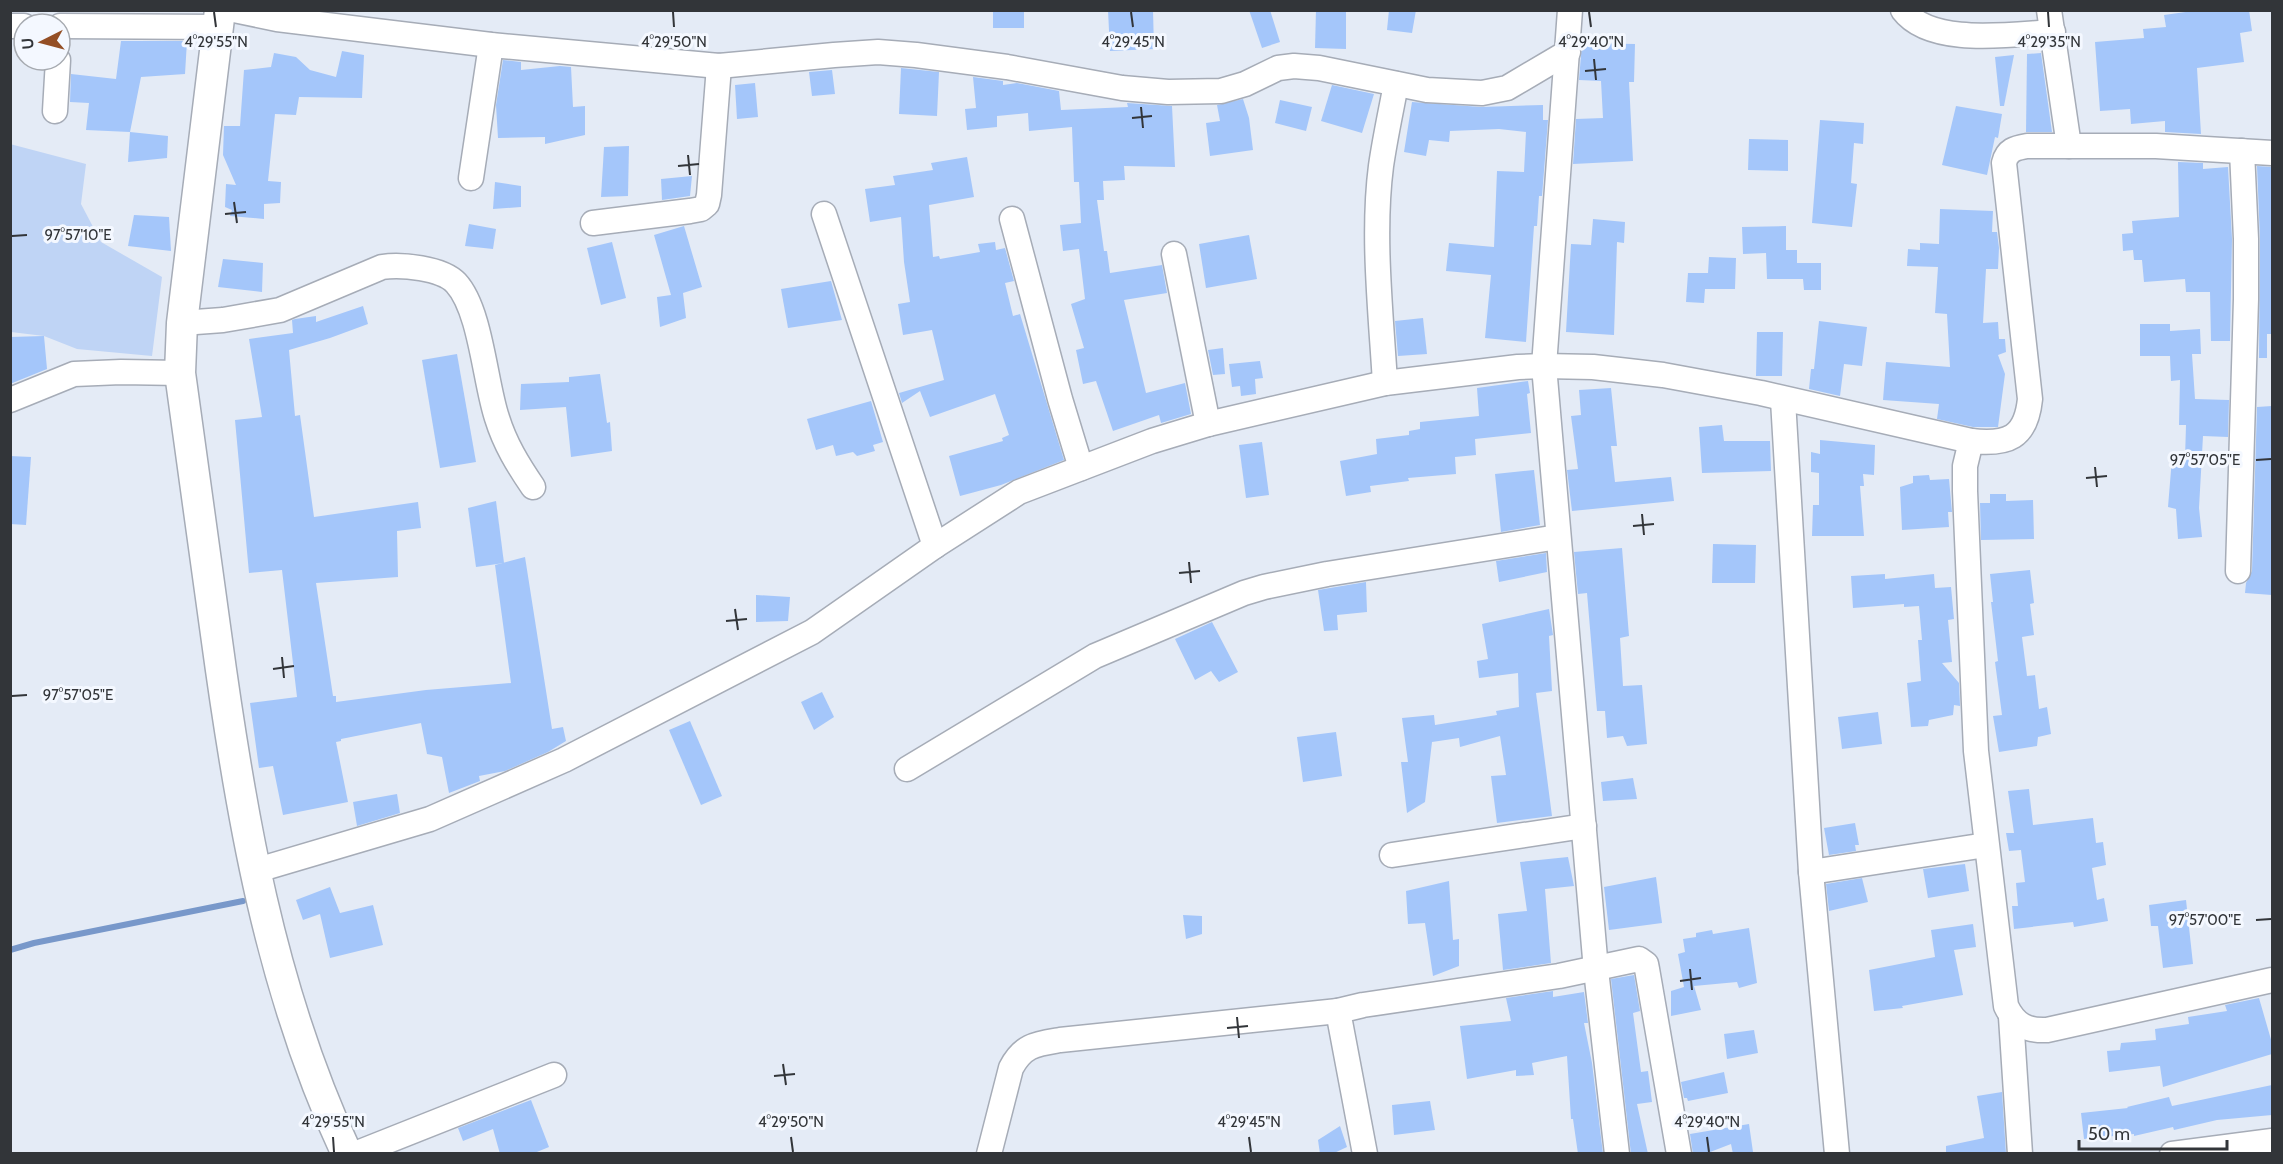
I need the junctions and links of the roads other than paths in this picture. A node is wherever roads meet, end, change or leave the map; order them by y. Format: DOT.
graph roads {
  1 [pos="1570,10"];
  2 [pos="1904,10"];
  3 [pos="224,16"];
  4 [pos="2051,22"];
  5 [pos="72,27"];
  6 [pos="491,45"];
  7 [pos="1569,52"];
  8 [pos="719,66"];
  9 [pos="57,72"];
  10 [pos="1396,84"];
  11 [pos="55,111"];
  12 [pos="2069,146"];
  13 [pos="2242,151"];
  14 [pos="2272,153"];
  15 [pos="471,178"];
  16 [pos="824,214"];
  17 [pos="1012,219"];
  18 [pos="593,223"];
  19 [pos="1174,254"];
  20 [pos="182,323"];
  21 [pos="1544,366"];
  22 [pos="180,373"];
  23 [pos="1385,384"];
  24 [pos="10,400"];
  25 [pos="1783,410"];
  26 [pos="1208,424"];
  27 [pos="1968,453"];
  28 [pos="1081,468"];
  29 [pos="533,487"];
  30 [pos="1558,537"];
  31 [pos="935,546"];
  32 [pos="2238,571"];
  33 [pos="908,770"];
  34 [pos="1584,826"];
  35 [pos="1986,844"];
  36 [pos="1392,855"];
  37 [pos="1812,873"];
  38 [pos="257,885"];
  39 [pos="1596,970"];
  40 [pos="2272,980"];
  41 [pos="1338,1011"];
  42 [pos="2011,1017"];
  43 [pos="555,1075"];
  44 [pos="2272,1141"];
  45 [pos="2212,1151"];
  46 [pos="347,1154"];
  47 [pos="355,1154"];
  48 [pos="989,1154"];
  49 [pos="1365,1154"];
  50 [pos="1617,1154"];
  51 [pos="1679,1154"];
  52 [pos="1837,1154"];
  53 [pos="2020,1154"];
  54 [pos="2172,1154"];
  1 -- 7 [label="street"];
  2 -- 4 [label="street"];
  3 -- 5 [label="street"];
  3 -- 6 [label="street"];
  3 -- 20 [label="street"];
  4 -- 12 [label="street"];
  6 -- 8 [label="street"];
  6 -- 15 [label="street"];
  7 -- 10 [label="street"];
  7 -- 21 [label="street"];
  8 -- 10 [label="street"];
  8 -- 18 [label="street"];
  9 -- 11 [label="street"];
  10 -- 23 [label="street"];
  12 -- 13 [label="street"];
  12 -- 27 [label="street"];
  13 -- 14 [label="street"];
  13 -- 32 [label="street"];
  16 -- 31 [label="street"];
  17 -- 28 [label="street"];
  19 -- 26 [label="street"];
  20 -- 22 [label="street"];
  20 -- 29 [label="street"];
  21 -- 23 [label="street"];
  21 -- 25 [label="street"];
  21 -- 30 [label="street"];
  22 -- 24 [label="street"];
  22 -- 38 [label="street"];
  23 -- 26 [label="street"];
  25 -- 27 [label="street"];
  25 -- 37 [label="street"];
  26 -- 28 [label="street"];
  27 -- 35 [label="street"];
  28 -- 31 [label="street"];
  30 -- 33 [label="street"];
  30 -- 34 [label="street"];
  31 -- 38 [label="street"];
  34 -- 36 [label="street"];
  34 -- 39 [label="street"];
  35 -- 37 [label="street"];
  35 -- 42 [label="street"];
  37 -- 52 [label="street"];
  38 -- 46 [label="street"];
  39 -- 41 [label="street"];
  39 -- 50 [label="street"];
  39 -- 51 [label="street"];
  40 -- 42 [label="street"];
  41 -- 48 [label="street"];
  41 -- 49 [label="street"];
  42 -- 53 [label="street"];
  43 -- 47 [label="street"];
  44 -- 45 [label="street"];
  45 -- 54 [label="street"];
}
